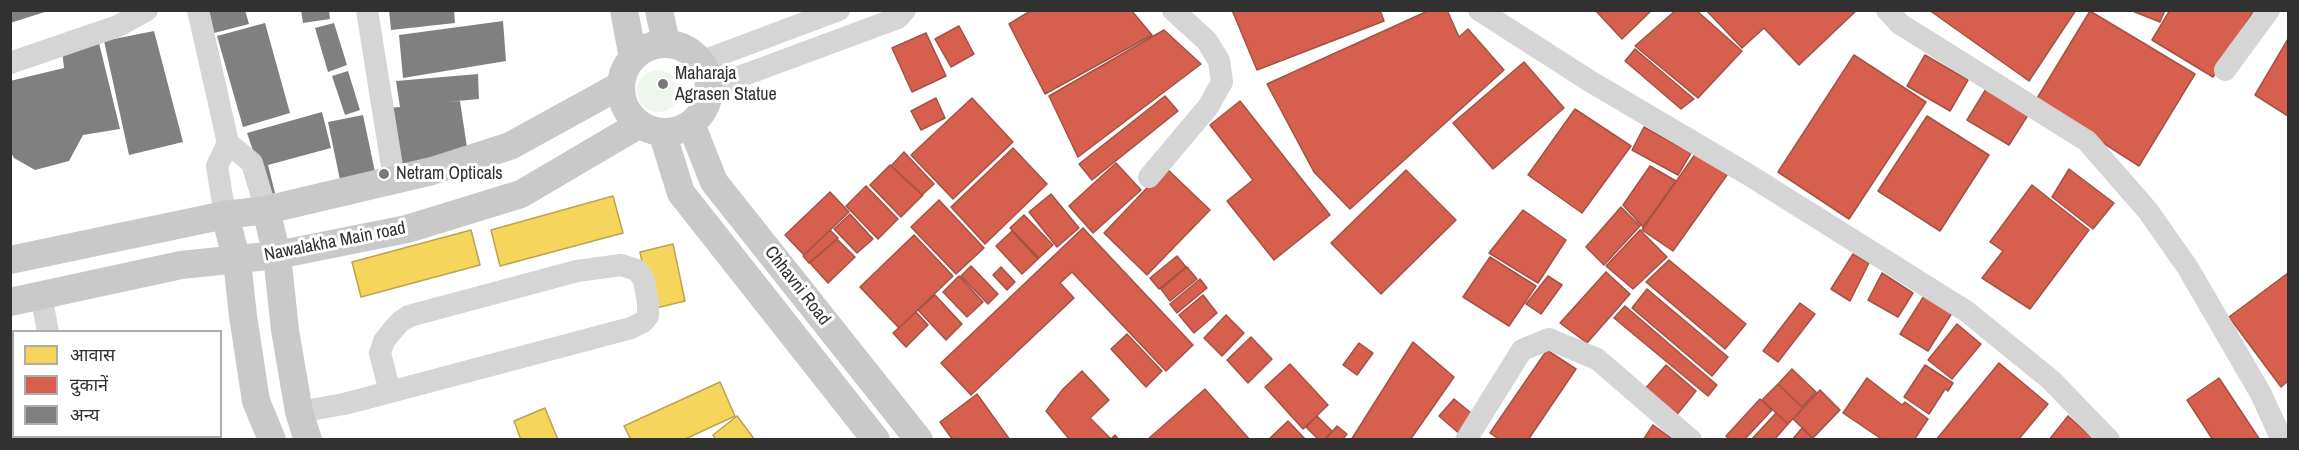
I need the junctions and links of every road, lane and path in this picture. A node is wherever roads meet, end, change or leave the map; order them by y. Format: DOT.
graph roads {
  1 [pos="147,10"];
  2 [pos="198,10"];
  3 [pos="367,10"];
  4 [pos="624,10"];
  5 [pos="659,10"];
  6 [pos="839,10"];
  7 [pos="905,10"];
  8 [pos="1173,10"];
  9 [pos="1479,10"];
  10 [pos="1887,10"];
  11 [pos="2268,10"];
  12 [pos="666,44"];
  13 [pos="633,58"];
  14 [pos="10,63"];
  15 [pos="2225,70"];
  16 [pos="704,75"];
  17 [pos="621,85"];
  18 [pos="691,124"];
  19 [pos="651,128"];
  20 [pos="228,143"];
  21 [pos="1149,177"];
  22 [pos="394,179"];
  23 [pos="266,210"];
  24 [pos="225,215"];
  25 [pos="277,255"];
  26 [pos="10,260"];
  27 [pos="237,261"];
  28 [pos="41,295"];
  29 [pos="10,302"];
  30 [pos="48,330"];
  31 [pos="390,392"];
  32 [pos="299,412"];
  33 [pos="2283,429"];
  34 [pos="272,440"];
  35 [pos="308,440"];
  36 [pos="876,440"];
  37 [pos="919,440"];
  38 [pos="1466,440"];
  39 [pos="1691,440"];
  40 [pos="2109,440"];
  1 -- 14 [label="street"];
  2 -- 20 [label="street"];
  3 -- 22 [label="street"];
  4 -- 13 [label="main road"];
  5 -- 12 [label="main road"];
  6 -- 16 [label="street"];
  7 -- 16 [label="street"];
  8 -- 21 [label="street"];
  9 -- 40 [label="street"];
  10 -- 33 [label="street"];
  11 -- 15 [label="street"];
  12 -- 13 [label="main road"];
  12 -- 16 [label="main road"];
  13 -- 17 [label="main road"];
  16 -- 18 [label="main road"];
  17 -- 19 [label="main road"];
  17 -- 22 [label="main road"];
  18 -- 19 [label="main road"];
  18 -- 37 [label="main road, Chhavni Road"];
  19 -- 25 [label="main road, Nawalakha Main road"];
  19 -- 36 [label="main road, Chhavni Road"];
  20 -- 23 [label="street"];
  20 -- 24 [label="street"];
  22 -- 23 [label="main road"];
  23 -- 24 [label="main road"];
  23 -- 25 [label="main road"];
  24 -- 26 [label="main road"];
  24 -- 27 [label="main road"];
  25 -- 27 [label="main road, Nawalakha Main road"];
  25 -- 32 [label="main road"];
  27 -- 28 [label="main road, Nawalakha Main road"];
  27 -- 34 [label="main road"];
  28 -- 29 [label="main road, Nawalakha Main road"];
  28 -- 30 [label="street"];
  31 -- 31 [label="street"];
  31 -- 32 [label="street"];
  32 -- 35 [label="main road"];
  38 -- 39 [label="street"];
}
